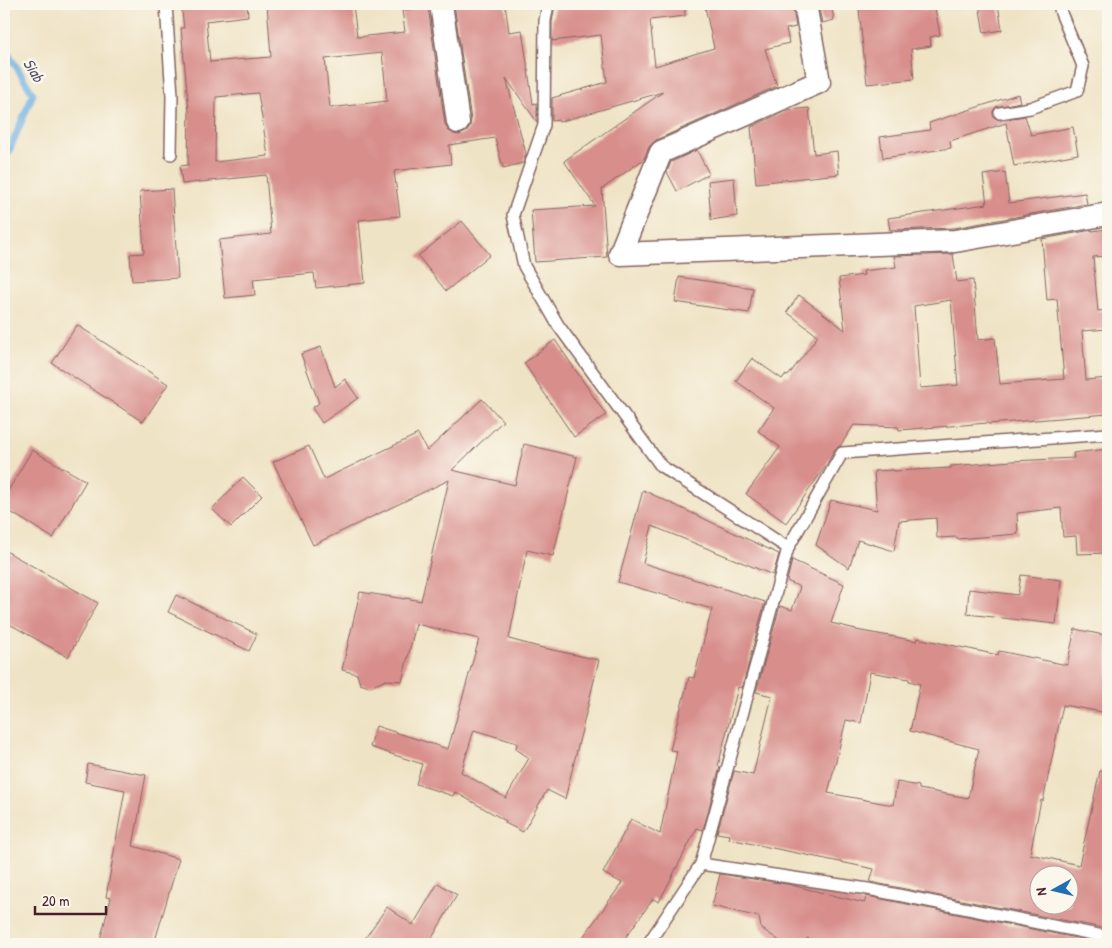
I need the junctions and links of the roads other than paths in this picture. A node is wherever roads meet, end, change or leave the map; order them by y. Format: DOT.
graph roads {
  1 [pos="166,4"];
  2 [pos="441,4"];
  3 [pos="548,4"];
  4 [pos="805,4"];
  5 [pos="1059,4"];
  6 [pos="1000,113"];
  7 [pos="458,122"];
  8 [pos="171,154"];
  9 [pos="1108,214"];
  10 [pos="1108,434"];
  11 [pos="788,548"];
  12 [pos="701,864"];
  13 [pos="1108,937"];
  14 [pos="648,944"];
  1 -- 8 [label="lane"];
  2 -- 7 [label="street"];
  3 -- 11 [label="lane"];
  4 -- 9 [label="street"];
  5 -- 6 [label="lane"];
  10 -- 11 [label="lane"];
  11 -- 12 [label="lane"];
  12 -- 13 [label="lane"];
  12 -- 14 [label="lane"];
}
